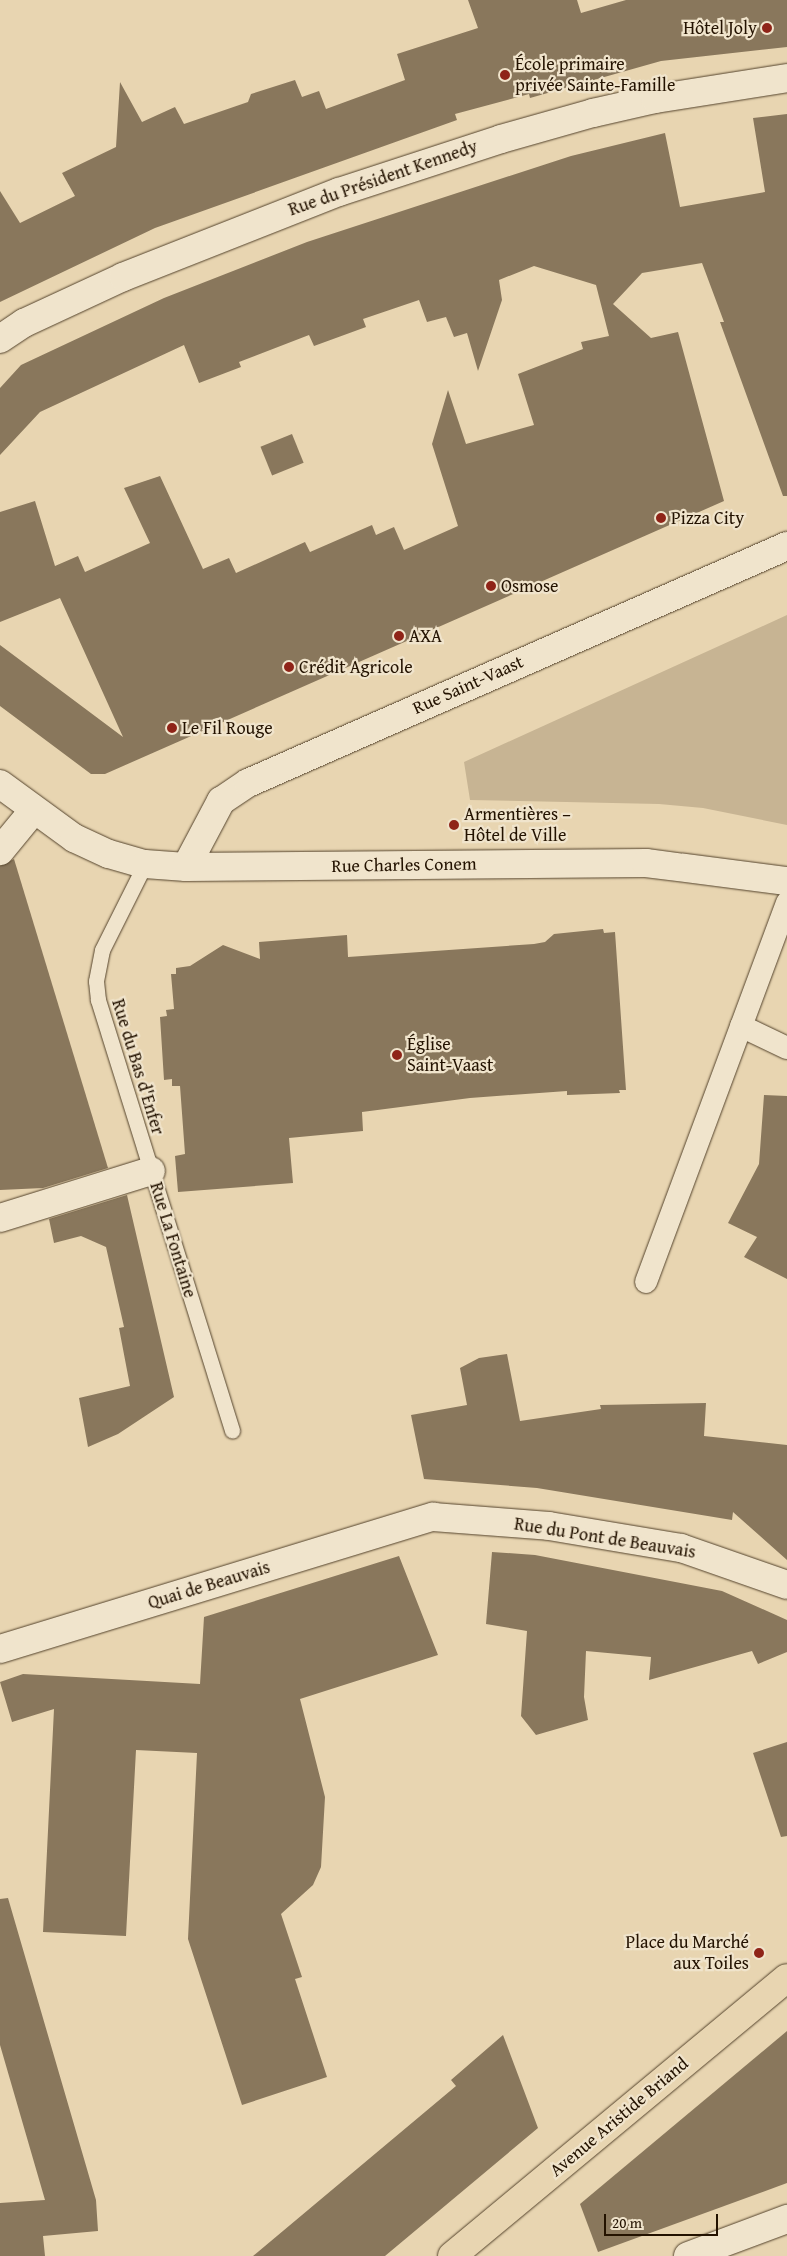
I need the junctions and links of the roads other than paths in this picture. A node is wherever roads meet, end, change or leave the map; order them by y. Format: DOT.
graph roads {
  1 [pos="787,78"];
  2 [pos="0,339"];
  3 [pos="787,546"];
  4 [pos="0,784"];
  5 [pos="33,811"];
  6 [pos="0,852"];
  7 [pos="145,864"];
  8 [pos="186,867"];
  9 [pos="787,881"];
  10 [pos="787,902"];
  11 [pos="741,1026"];
  12 [pos="787,1048"];
  13 [pos="151,1171"];
  14 [pos="0,1218"];
  15 [pos="646,1282"];
  16 [pos="232,1431"];
  17 [pos="418,1519"];
  18 [pos="787,1586"];
  19 [pos="0,1649"];
  20 [pos="787,1978"];
  21 [pos="787,2219"];
  22 [pos="452,2256"];
  23 [pos="688,2256"];
  1 -- 2 [label="street, Rue du Président Kennedy"];
  3 -- 8 [label="street, Rue Saint-Vaast"];
  4 -- 5 [label="street, Rue Charles Conem"];
  5 -- 6 [label="street"];
  5 -- 7 [label="street, Rue Charles Conem"];
  7 -- 8 [label="street, Rue Charles Conem"];
  7 -- 13 [label="lane, Rue du Bas d'Enfer"];
  8 -- 9 [label="street, Rue Charles Conem"];
  10 -- 11 [label="street"];
  11 -- 12 [label="street"];
  11 -- 15 [label="street"];
  13 -- 14 [label="street, Rue La Fontaine"];
  13 -- 16 [label="lane, Rue La Fontaine"];
  17 -- 18 [label="street, Rue du Pont de Beauvais"];
  17 -- 19 [label="street, Quai de Beauvais"];
  20 -- 22 [label="main road, Avenue Aristide Briand"];
  21 -- 23 [label="street"];
}
